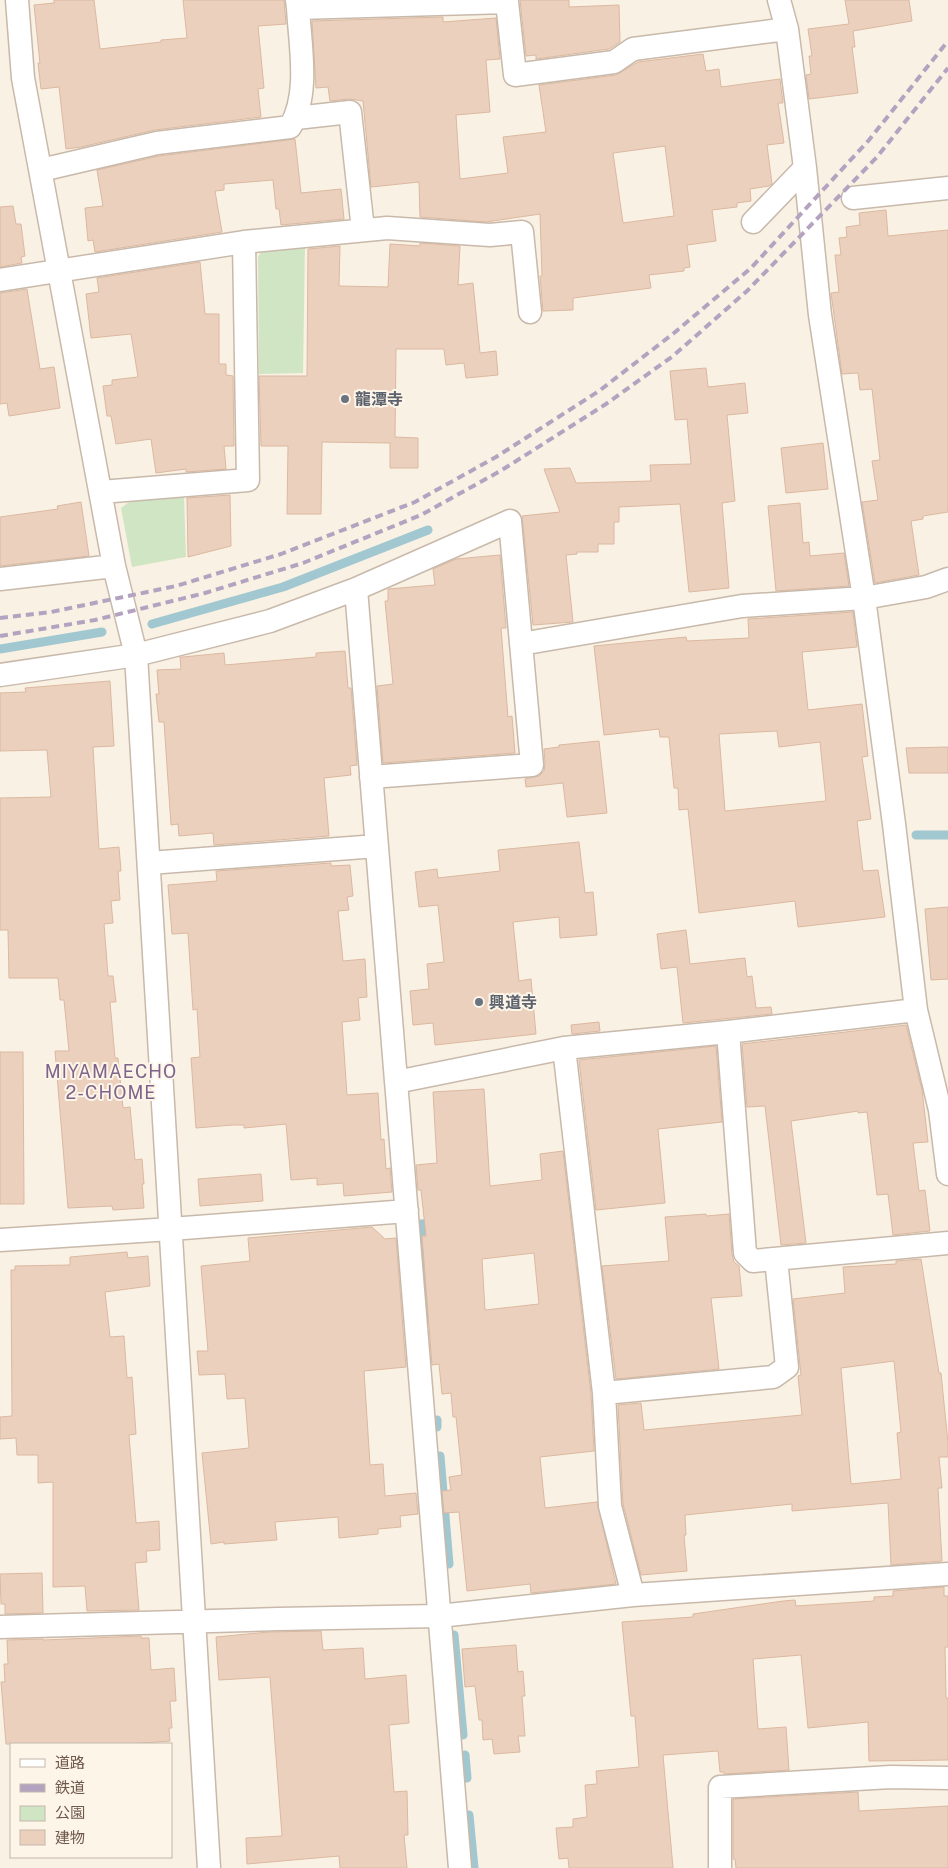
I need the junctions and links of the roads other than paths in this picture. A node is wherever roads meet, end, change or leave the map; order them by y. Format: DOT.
graph roads {
  1 [pos="17,0"];
  2 [pos="779,0"];
  3 [pos="453,2"];
  4 [pos="297,4"];
  5 [pos="787,29"];
  6 [pos="296,118"];
  7 [pos="805,168"];
  8 [pos="41,170"];
  9 [pos="948,188"];
  10 [pos="853,198"];
  11 [pos="753,222"];
  12 [pos="363,230"];
  13 [pos="244,242"];
  14 [pos="61,272"];
  15 [pos="0,280"];
  16 [pos="530,312"];
  17 [pos="101,492"];
  18 [pos="114,566"];
  19 [pos="0,579"];
  20 [pos="948,579"];
  21 [pos="356,589"];
  22 [pos="864,598"];
  23 [pos="521,644"];
  24 [pos="136,655"];
  25 [pos="0,675"];
  26 [pos="371,777"];
  27 [pos="377,846"];
  28 [pos="148,863"];
  29 [pos="916,1010"];
  30 [pos="728,1032"];
  31 [pos="564,1048"];
  32 [pos="396,1082"];
  33 [pos="948,1174"];
  34 [pos="406,1211"];
  35 [pos="170,1230"];
  36 [pos="0,1240"];
  37 [pos="948,1243"];
  38 [pos="776,1259"];
  39 [pos="604,1393"];
  40 [pos="948,1574"];
  41 [pos="633,1595"];
  42 [pos="439,1616"];
  43 [pos="194,1622"];
  44 [pos="0,1627"];
  45 [pos="948,1778"];
  46 [pos="209,1868"];
  47 [pos="460,1868"];
  48 [pos="720,1868"];
  1 -- 8 [label="street"];
  2 -- 5 [label="street"];
  3 -- 4 [label="street"];
  3 -- 5 [label="street"];
  4 -- 6 [label="street"];
  5 -- 7 [label="street"];
  6 -- 8 [label="street"];
  6 -- 12 [label="street"];
  7 -- 11 [label="street"];
  7 -- 22 [label="street"];
  8 -- 14 [label="street"];
  9 -- 10 [label="street"];
  12 -- 13 [label="street"];
  12 -- 16 [label="street"];
  13 -- 14 [label="street"];
  13 -- 17 [label="street"];
  14 -- 15 [label="street"];
  14 -- 17 [label="street"];
  17 -- 18 [label="street"];
  18 -- 19 [label="street"];
  18 -- 24 [label="street"];
  20 -- 22 [label="street"];
  21 -- 23 [label="street"];
  21 -- 24 [label="street"];
  21 -- 26 [label="street"];
  22 -- 23 [label="street"];
  22 -- 29 [label="street"];
  23 -- 26 [label="street"];
  24 -- 25 [label="street"];
  24 -- 28 [label="street"];
  26 -- 27 [label="street"];
  27 -- 28 [label="street"];
  27 -- 32 [label="street"];
  28 -- 35 [label="street"];
  29 -- 30 [label="street"];
  29 -- 33 [label="street"];
  30 -- 31 [label="street"];
  30 -- 38 [label="street"];
  31 -- 32 [label="street"];
  31 -- 39 [label="street"];
  32 -- 34 [label="street"];
  34 -- 35 [label="street"];
  34 -- 42 [label="street"];
  35 -- 36 [label="street"];
  35 -- 43 [label="street"];
  37 -- 38 [label="street"];
  38 -- 39 [label="street"];
  39 -- 41 [label="street"];
  40 -- 41 [label="street"];
  41 -- 42 [label="street"];
  42 -- 43 [label="street"];
  42 -- 47 [label="street"];
  43 -- 44 [label="street"];
  43 -- 46 [label="street"];
  45 -- 48 [label="street"];
}
